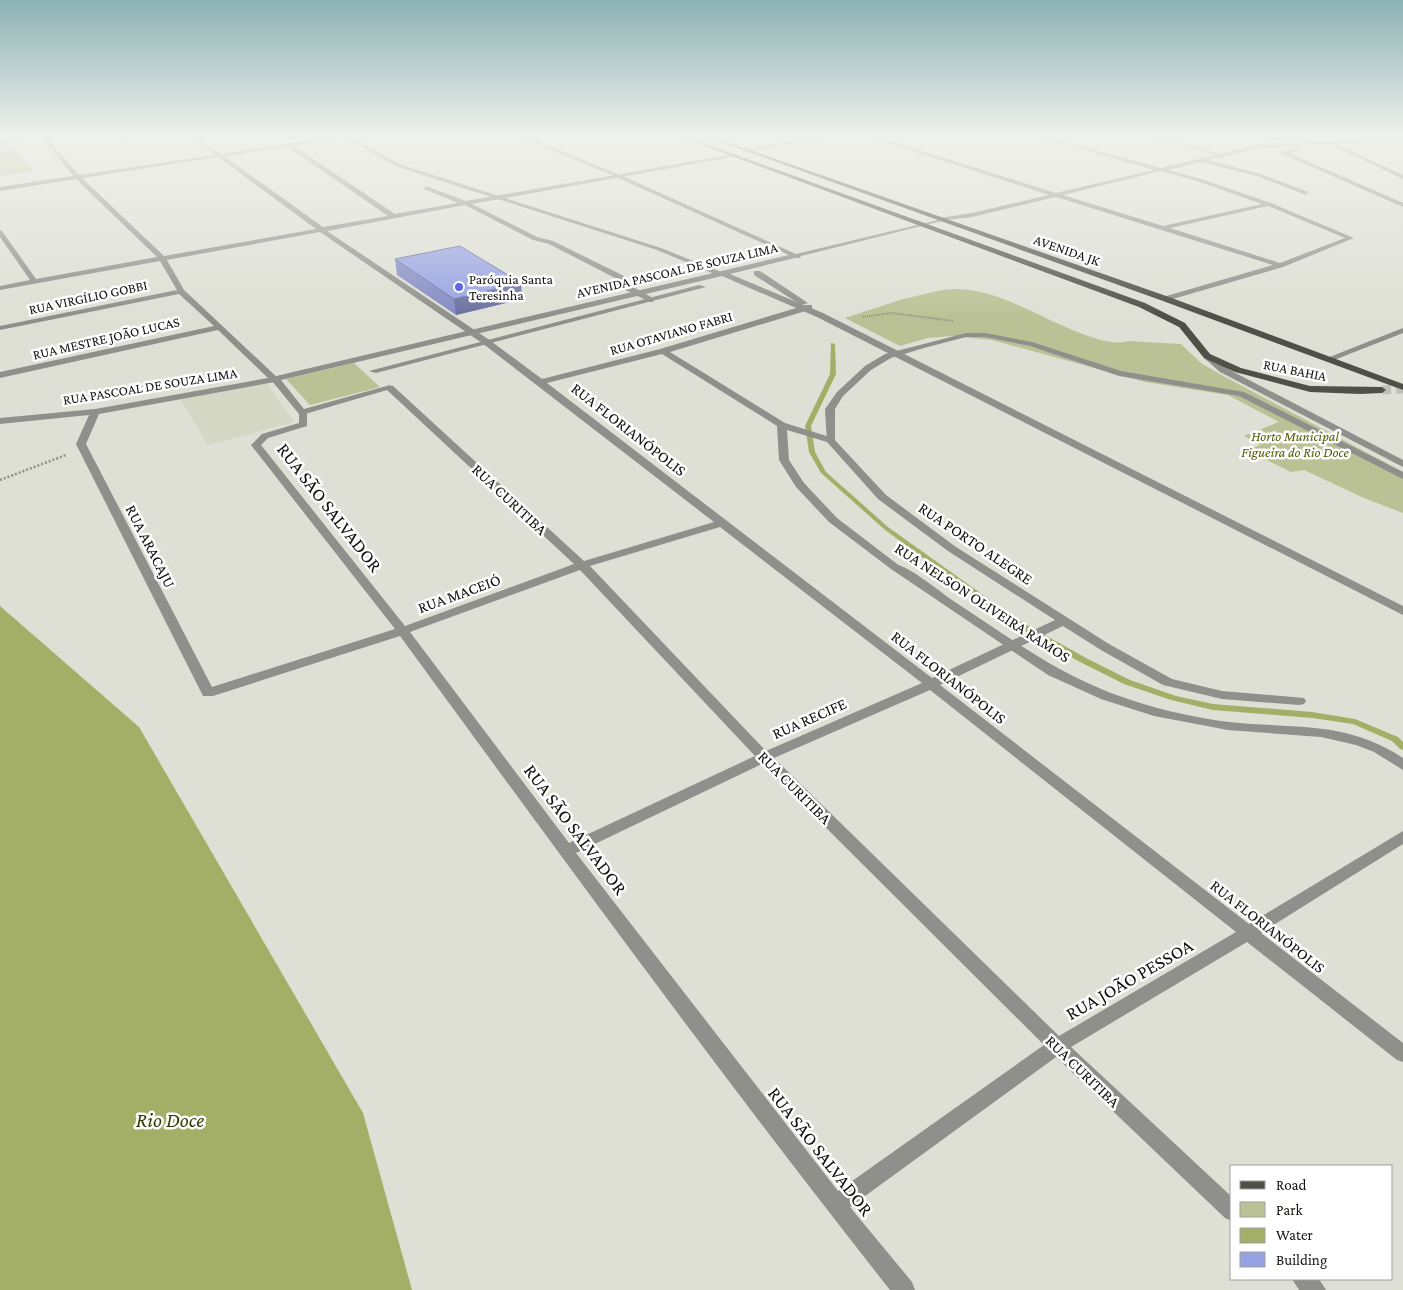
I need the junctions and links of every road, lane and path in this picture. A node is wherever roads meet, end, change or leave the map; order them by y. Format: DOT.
graph roads {
  1 [pos="98,197"];
  2 [pos="277,197"];
  3 [pos="366,197"];
  4 [pos="450,197"];
  5 [pos="500,197"];
  6 [pos="665,197"];
  7 [pos="849,197"];
  8 [pos="869,197"];
  9 [pos="1047,197"];
  10 [pos="1071,197"];
  11 [pos="1248,197"];
  12 [pos="1385,197"];
  13 [pos="467,204"];
  14 [pos="1269,204"];
  15 [pos="1403,205"];
  16 [pos="972,215"];
  17 [pos="394,216"];
  18 [pos="924,224"];
  19 [pos="939,224"];
  20 [pos="954,225"];
  21 [pos="1164,228"];
  22 [pos="322,230"];
  23 [pos="0,232"];
  24 [pos="796,256"];
  25 [pos="162,258"];
  26 [pos="806,261"];
  27 [pos="1280,264"];
  28 [pos="757,273"];
  29 [pos="722,274"];
  30 [pos="737,278"];
  31 [pos="34,281"];
  32 [pos="0,288"];
  33 [pos="181,291"];
  34 [pos="637,293"];
  35 [pos="1166,299"];
  36 [pos="650,300"];
  37 [pos="809,307"];
  38 [pos="800,309"];
  39 [pos="820,315"];
  40 [pos="219,327"];
  41 [pos="0,328"];
  42 [pos="1403,330"];
  43 [pos="470,332"];
  44 [pos="485,341"];
  45 [pos="663,351"];
  46 [pos="1207,356"];
  47 [pos="1331,358"];
  48 [pos="360,359"];
  49 [pos="0,376"];
  50 [pos="275,379"];
  51 [pos="381,380"];
  52 [pos="540,382"];
  53 [pos="1403,387"];
  54 [pos="1382,390"];
  55 [pos="95,412"];
  56 [pos="302,412"];
  57 [pos="0,421"];
  58 [pos="782,425"];
  59 [pos="830,440"];
  60 [pos="83,448"];
  61 [pos="1403,464"];
  62 [pos="1403,476"];
  63 [pos="0,480"];
  64 [pos="721,522"];
  65 [pos="582,566"];
  66 [pos="1403,610"];
  67 [pos="1063,621"];
  68 [pos="403,632"];
  69 [pos="1012,646"];
  70 [pos="930,684"];
  71 [pos="208,694"];
  72 [pos="1299,701"];
  73 [pos="764,757"];
  74 [pos="1403,765"];
  75 [pos="1403,837"];
  76 [pos="566,851"];
  77 [pos="1248,933"];
  78 [pos="1057,1046"];
  79 [pos="1403,1054"];
  80 [pos="836,1205"];
  81 [pos="1230,1210"];
  82 [pos="1304,1280"];
  83 [pos="904,1290"];
  84 [pos="1315,1290"];
  1 -- 25 [label="street"];
  2 -- 22 [label="street, RUA FLORIANÓPOLIS"];
  3 -- 17 [label="street"];
  4 -- 13 [label="street"];
  5 -- 13 [label="street"];
  5 -- 29 [label="street"];
  6 -- 24 [label="street"];
  7 -- 18 [label="main road, AVENIDA JK"];
  8 -- 19 [label="main road, AVENIDA JK"];
  9 -- 16 [label="street"];
  10 -- 21 [label="street"];
  11 -- 14 [label="street"];
  12 -- 15 [label="street"];
  13 -- 17 [label="street"];
  13 -- 34 [label="street"];
  14 -- 21 [label="street"];
  14 -- 27 [label="street"];
  16 -- 19 [label="street"];
  16 -- 20 [label="street"];
  17 -- 22 [label="street"];
  18 -- 19 [label="main road, AVENIDA JK"];
  18 -- 24 [label="street, AVENIDA PASCOAL DE SOUZA LIMA"];
  19 -- 20 [label="street, AVENIDA PASCOAL DE SOUZA LIMA"];
  19 -- 26 [label="street, AVENIDA PASCOAL DE SOUZA LIMA"];
  19 -- 46 [label="main road, AVENIDA JK"];
  20 -- 35 [label="main road, AVENIDA JK"];
  21 -- 27 [label="street"];
  22 -- 25 [label="street"];
  22 -- 43 [label="street, RUA FLORIANÓPOLIS"];
  23 -- 31 [label="street"];
  24 -- 26 [label="street"];
  24 -- 29 [label="street, AVENIDA PASCOAL DE SOUZA LIMA"];
  25 -- 31 [label="street"];
  25 -- 33 [label="street"];
  26 -- 28 [label="street, AVENIDA PASCOAL DE SOUZA LIMA"];
  27 -- 35 [label="street"];
  28 -- 30 [label="street, AVENIDA PASCOAL DE SOUZA LIMA"];
  28 -- 37 [label="street"];
  29 -- 30 [label="street"];
  29 -- 34 [label="street, AVENIDA PASCOAL DE SOUZA LIMA"];
  30 -- 36 [label="street, AVENIDA PASCOAL DE SOUZA LIMA"];
  30 -- 38 [label="street"];
  31 -- 32 [label="street"];
  33 -- 40 [label="street"];
  33 -- 41 [label="street, RUA VIRGÍLIO GOBBI"];
  34 -- 36 [label="street"];
  34 -- 43 [label="street, AVENIDA PASCOAL DE SOUZA LIMA"];
  35 -- 47 [label="main road, AVENIDA JK"];
  36 -- 44 [label="street, AVENIDA PASCOAL DE SOUZA LIMA"];
  37 -- 38 [label="street, RUA OTAVIANO FABRI"];
  37 -- 39 [label="street"];
  38 -- 39 [label="street"];
  38 -- 45 [label="street, RUA OTAVIANO FABRI"];
  39 -- 66 [label="street"];
  40 -- 49 [label="street, RUA MESTRE JOÃO LUCAS"];
  40 -- 50 [label="street"];
  42 -- 47 [label="street"];
  43 -- 44 [label="street, RUA FLORIANÓPOLIS"];
  43 -- 48 [label="street, AVENIDA PASCOAL DE SOUZA LIMA"];
  44 -- 51 [label="street, AVENIDA PASCOAL DE SOUZA LIMA"];
  44 -- 52 [label="street, RUA FLORIANÓPOLIS"];
  45 -- 52 [label="street, RUA OTAVIANO FABRI"];
  45 -- 58 [label="street"];
  46 -- 54 [label="main road, RUA BAHIA"];
  46 -- 61 [label="street"];
  47 -- 53 [label="main road, AVENIDA JK"];
  48 -- 50 [label="street, AVENIDA PASCOAL DE SOUZA LIMA"];
  48 -- 51 [label="street, RUA CURITIBA"];
  50 -- 55 [label="street, RUA PASCOAL DE SOUZA LIMA"];
  50 -- 56 [label="street"];
  51 -- 56 [label="street, AVENIDA PASCOAL DE SOUZA LIMA"];
  51 -- 65 [label="street, RUA CURITIBA"];
  52 -- 64 [label="street, RUA FLORIANÓPOLIS"];
  55 -- 57 [label="street, RUA PASCOAL DE SOUZA LIMA"];
  55 -- 60 [label="street"];
  56 -- 68 [label="street, RUA SÃO SALVADOR"];
  58 -- 59 [label="street"];
  58 -- 69 [label="street, RUA NELSON OLIVEIRA RAMOS"];
  59 -- 62 [label="street"];
  59 -- 67 [label="street, RUA PORTO ALEGRE"];
  60 -- 63 [label="path"];
  60 -- 71 [label="street, RUA ARACAJU"];
  64 -- 65 [label="street, RUA MACEIÓ"];
  64 -- 70 [label="street, RUA FLORIANÓPOLIS"];
  65 -- 68 [label="street, RUA MACEIÓ"];
  65 -- 73 [label="street, RUA CURITIBA"];
  67 -- 69 [label="street, RUA RECIFE"];
  67 -- 72 [label="street, RUA PORTO ALEGRE"];
  68 -- 71 [label="street, RUA MACEIÓ"];
  68 -- 76 [label="street, RUA SÃO SALVADOR"];
  69 -- 70 [label="street, RUA RECIFE"];
  69 -- 74 [label="street, RUA NELSON OLIVEIRA RAMOS"];
  70 -- 73 [label="street, RUA RECIFE"];
  70 -- 77 [label="street, RUA FLORIANÓPOLIS"];
  73 -- 76 [label="street, RUA RECIFE"];
  73 -- 78 [label="street, RUA CURITIBA"];
  75 -- 77 [label="street, RUA JOÃO PESSOA"];
  76 -- 80 [label="street, RUA SÃO SALVADOR"];
  77 -- 78 [label="street, RUA JOÃO PESSOA"];
  77 -- 79 [label="street, RUA FLORIANÓPOLIS"];
  78 -- 80 [label="street, RUA JOÃO PESSOA"];
  78 -- 81 [label="street, RUA CURITIBA"];
  80 -- 83 [label="street, RUA SÃO SALVADOR"];
  82 -- 84 [label="street"];
}
